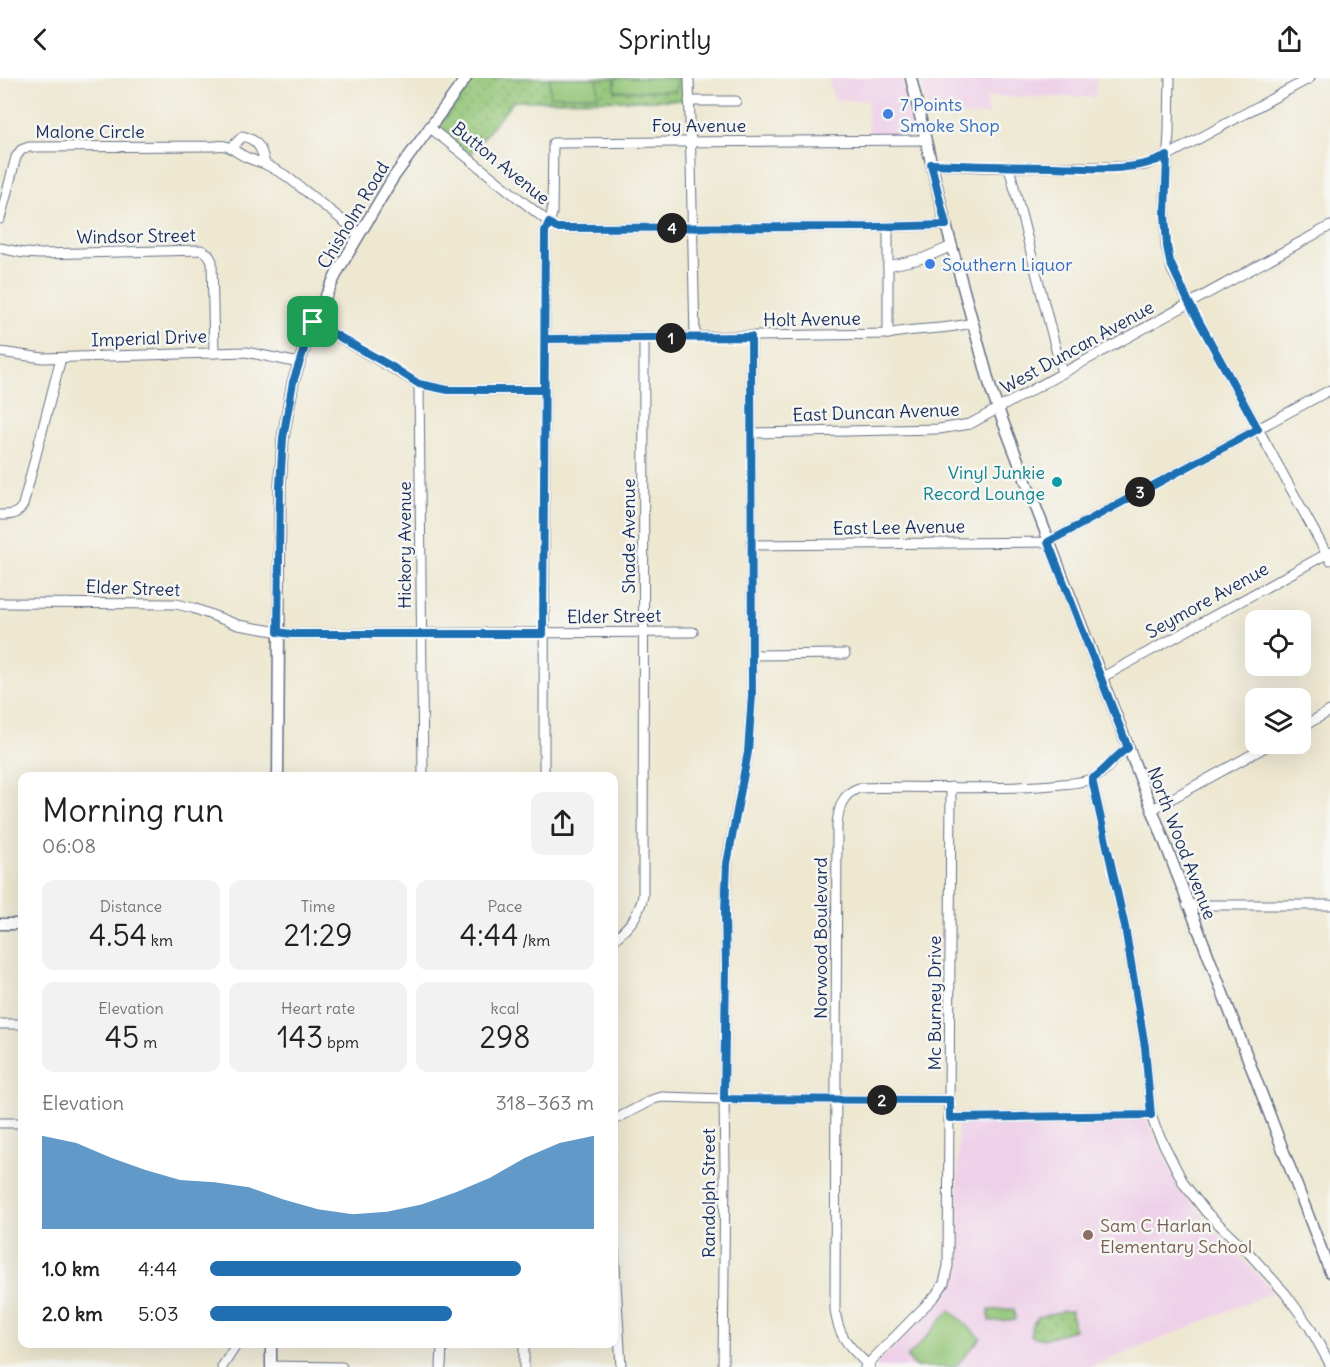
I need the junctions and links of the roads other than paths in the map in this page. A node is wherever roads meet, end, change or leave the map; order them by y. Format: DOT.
graph roads {
  1 [pos="466,78"];
  2 [pos="689,78"];
  3 [pos="911,78"];
  4 [pos="1170,78"];
  5 [pos="1310,78"];
  6 [pos="689,101"];
  7 [pos="736,101"];
  8 [pos="429,127"];
  9 [pos="925,140"];
  10 [pos="690,141"];
  11 [pos="232,147"];
  12 [pos="1167,156"];
  13 [pos="265,164"];
  14 [pos="931,164"];
  15 [pos="1009,167"];
  16 [pos="0,219"];
  17 [pos="549,223"];
  18 [pos="946,225"];
  19 [pos="1330,226"];
  20 [pos="888,227"];
  21 [pos="691,228"];
  22 [pos="360,234"];
  23 [pos="952,246"];
  24 [pos="0,248"];
  25 [pos="888,266"];
  26 [pos="1189,303"];
  27 [pos="313,322"];
  28 [pos="972,323"];
  29 [pos="888,334"];
  30 [pos="694,337"];
  31 [pos="751,337"];
  32 [pos="644,338"];
  33 [pos="545,339"];
  34 [pos="0,352"];
  35 [pos="214,353"];
  36 [pos="62,358"];
  37 [pos="298,363"];
  38 [pos="1062,373"];
  39 [pos="419,384"];
  40 [pos="544,390"];
  41 [pos="1330,390"];
  42 [pos="998,410"];
  43 [pos="1258,429"];
  44 [pos="752,433"];
  45 [pos="0,515"];
  46 [pos="1048,542"];
  47 [pos="751,545"];
  48 [pos="1329,555"];
  49 [pos="0,603"];
  50 [pos="278,632"];
  51 [pos="693,632"];
  52 [pos="644,633"];
  53 [pos="421,634"];
  54 [pos="543,634"];
  55 [pos="845,654"];
  56 [pos="752,655"];
  57 [pos="1101,678"];
  58 [pos="1330,711"];
  59 [pos="1311,722"];
  60 [pos="1128,748"];
  61 [pos="1253,754"];
  62 [pos="278,772"];
  63 [pos="423,772"];
  64 [pos="544,772"];
  65 [pos="1092,779"];
  66 [pos="951,787"];
  67 [pos="1151,810"];
  68 [pos="1187,904"];
  69 [pos="1330,905"];
  70 [pos="0,924"];
  71 [pos="18,924"];
  72 [pos="618,936"];
  73 [pos="0,1024"];
  74 [pos="18,1024"];
  75 [pos="724,1099"];
  76 [pos="836,1099"];
  77 [pos="950,1100"];
  78 [pos="1151,1115"];
  79 [pos="618,1118"];
  80 [pos="950,1118"];
  81 [pos="0,1123"];
  82 [pos="18,1123"];
  83 [pos="1330,1272"];
  84 [pos="618,1316"];
  85 [pos="234,1348"];
  86 [pos="271,1348"];
  87 [pos="442,1348"];
  88 [pos="524,1348"];
  89 [pos="1330,1364"];
  90 [pos="867,1366"];
  91 [pos="222,1367"];
  92 [pos="271,1367"];
  93 [pos="342,1367"];
  94 [pos="441,1367"];
  95 [pos="524,1367"];
  96 [pos="621,1367"];
  97 [pos="723,1367"];
  1 -- 8 [label="main road, Chisholm Road"];
  2 -- 6 [label="street"];
  3 -- 9 [label="main road, North Wood Avenue"];
  4 -- 12 [label="street"];
  5 -- 12 [label="street"];
  6 -- 7 [label="street"];
  6 -- 10 [label="street"];
  8 -- 17 [label="street, Button Avenue"];
  8 -- 22 [label="main road, Chisholm Road"];
  9 -- 10 [label="street, Foy Avenue"];
  9 -- 14 [label="main road, North Wood Avenue"];
  10 -- 17 [label="street, Foy Avenue"];
  10 -- 21 [label="street"];
  11 -- 13 [label="street, Malone Circle"];
  11 -- 13 [label="street, Malone Circle"];
  11 -- 16 [label="street, Malone Circle"];
  12 -- 15 [label="street"];
  12 -- 26 [label="street"];
  13 -- 22 [label="street, Malone Circle"];
  14 -- 15 [label="street"];
  14 -- 18 [label="main road, North Wood Avenue"];
  15 -- 38 [label="street"];
  17 -- 21 [label="street, Button Avenue"];
  17 -- 33 [label="street"];
  18 -- 20 [label="street, Button Avenue"];
  18 -- 23 [label="main road, North Wood Avenue"];
  19 -- 26 [label="street, West Duncan Avenue"];
  20 -- 21 [label="street, Button Avenue"];
  20 -- 25 [label="street"];
  21 -- 30 [label="street"];
  22 -- 27 [label="main road, Chisholm Road"];
  23 -- 25 [label="street"];
  23 -- 28 [label="main road, North Wood Avenue"];
  24 -- 35 [label="street, Windsor Street"];
  25 -- 29 [label="street"];
  26 -- 38 [label="street, West Duncan Avenue"];
  26 -- 43 [label="street"];
  27 -- 37 [label="main road, Chisholm Road"];
  27 -- 39 [label="street"];
  28 -- 29 [label="street, Holt Avenue"];
  28 -- 42 [label="main road, North Wood Avenue"];
  29 -- 31 [label="street, Holt Avenue"];
  30 -- 31 [label="street, Holt Avenue"];
  30 -- 32 [label="street, Holt Avenue"];
  31 -- 44 [label="street, Randolph Street"];
  32 -- 33 [label="street, Holt Avenue"];
  32 -- 52 [label="street, Shade Avenue"];
  33 -- 40 [label="street"];
  34 -- 36 [label="street, Imperial Drive"];
  35 -- 36 [label="street, Imperial Drive"];
  35 -- 37 [label="street, Imperial Drive"];
  36 -- 45 [label="street"];
  37 -- 50 [label="main road, Chisholm Road"];
  38 -- 42 [label="street, West Duncan Avenue"];
  39 -- 40 [label="street"];
  39 -- 53 [label="street, Hickory Avenue"];
  40 -- 54 [label="street"];
  41 -- 43 [label="street"];
  42 -- 44 [label="street, East Duncan Avenue"];
  42 -- 46 [label="main road, North Wood Avenue"];
  43 -- 46 [label="street"];
  43 -- 48 [label="street"];
  44 -- 47 [label="street, Randolph Street"];
  46 -- 47 [label="street, East Lee Avenue"];
  46 -- 57 [label="main road, North Wood Avenue"];
  47 -- 56 [label="street, Randolph Street"];
  48 -- 57 [label="street, Seymore Avenue"];
  49 -- 50 [label="street, Elder Street"];
  50 -- 53 [label="street, Elder Street"];
  50 -- 62 [label="main road, Chisholm Road"];
  51 -- 52 [label="street, Elder Street"];
  52 -- 54 [label="street, Elder Street"];
  52 -- 72 [label="street, Shade Avenue"];
  53 -- 54 [label="street, Elder Street"];
  53 -- 63 [label="street, Hickory Avenue"];
  54 -- 64 [label="street"];
  55 -- 56 [label="street"];
  56 -- 75 [label="street, Randolph Street"];
  57 -- 60 [label="main road, North Wood Avenue"];
  58 -- 59 [label="street"];
  60 -- 65 [label="street"];
  60 -- 67 [label="main road, North Wood Avenue"];
  61 -- 67 [label="street"];
  65 -- 66 [label="street, Norwood Boulevard"];
  65 -- 78 [label="street"];
  66 -- 76 [label="street, Norwood Boulevard"];
  66 -- 77 [label="street, Mc Burney Drive"];
  67 -- 68 [label="main road, North Wood Avenue"];
  68 -- 69 [label="street"];
  68 -- 83 [label="main road, North Wood Avenue"];
  70 -- 71 [label="main road"];
  73 -- 74 [label="street"];
  75 -- 76 [label="street"];
  75 -- 79 [label="street"];
  75 -- 97 [label="street, Randolph Street"];
  76 -- 77 [label="street"];
  76 -- 90 [label="street, Norwood Boulevard"];
  77 -- 80 [label="street, Mc Burney Drive"];
  78 -- 80 [label="street"];
  78 -- 89 [label="street"];
  80 -- 90 [label="street, Mc Burney Drive"];
  81 -- 82 [label="street"];
  84 -- 96 [label="street"];
  85 -- 91 [label="street"];
  86 -- 92 [label="main road"];
  87 -- 94 [label="street"];
  88 -- 95 [label="street"];
  92 -- 93 [label="street"];
}
